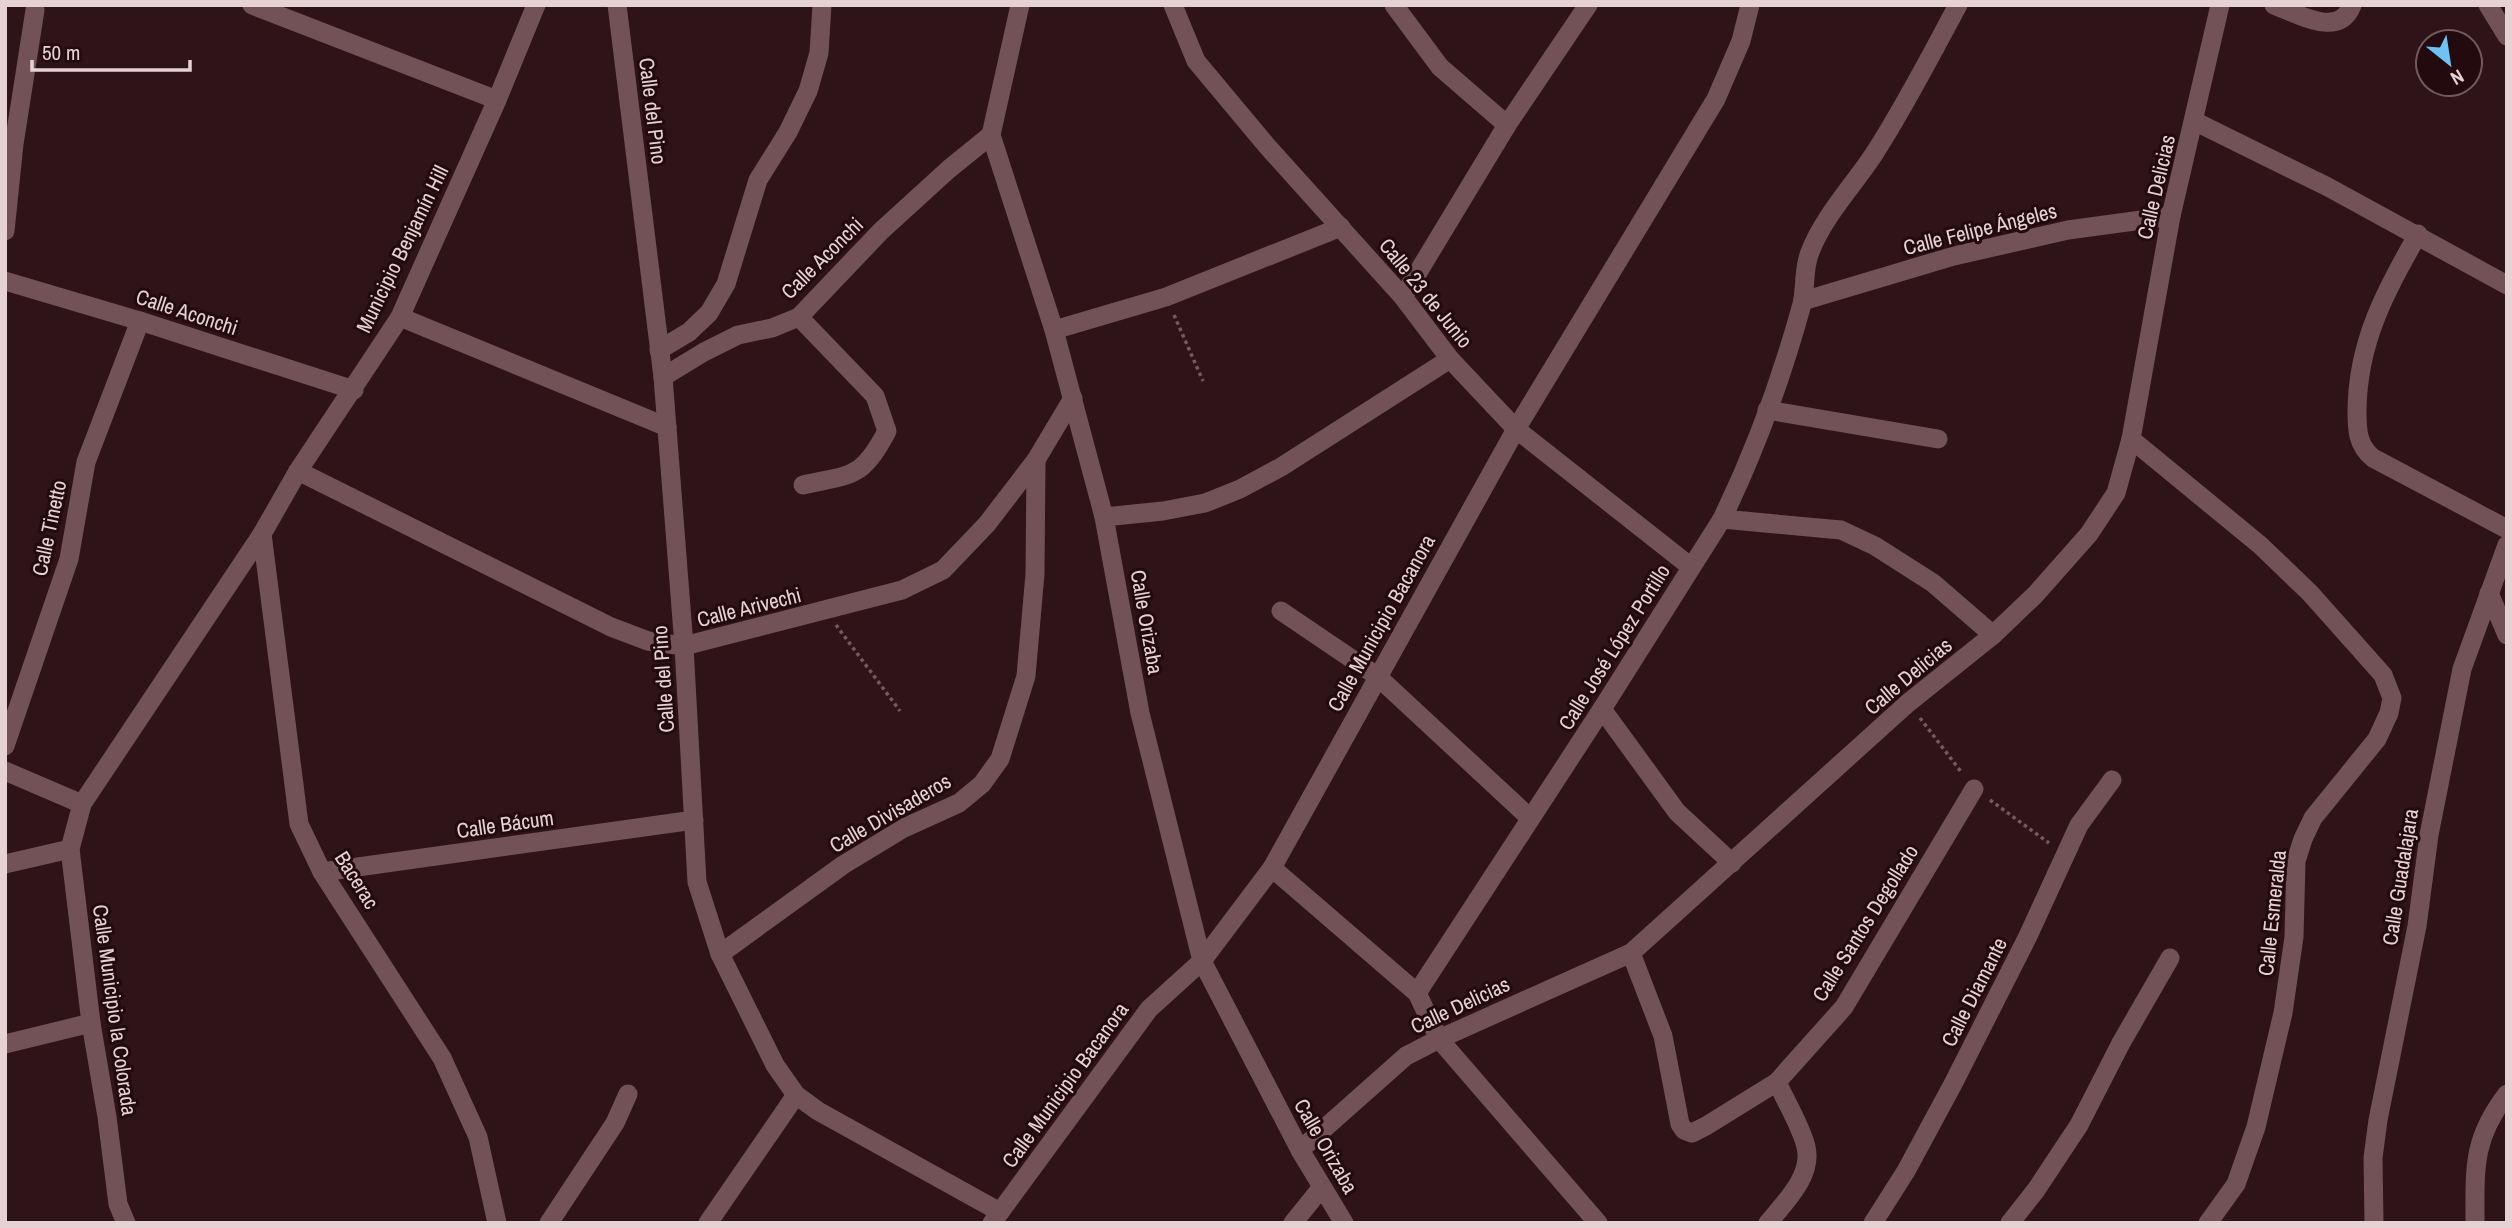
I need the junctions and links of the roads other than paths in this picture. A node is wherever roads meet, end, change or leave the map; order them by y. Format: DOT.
graph roads {
  1 [pos="252,5"];
  2 [pos="536,5"];
  3 [pos="617,5"];
  4 [pos="822,5"];
  5 [pos="1020,5"];
  6 [pos="1173,5"];
  7 [pos="1394,5"];
  8 [pos="1588,5"];
  9 [pos="1750,5"];
  10 [pos="1958,5"];
  11 [pos="2220,5"];
  12 [pos="2274,5"];
  13 [pos="2352,5"];
  14 [pos="2488,5"];
  15 [pos="31,7"];
  16 [pos="2507,36"];
  17 [pos="497,100"];
  18 [pos="2194,121"];
  19 [pos="1507,125"];
  20 [pos="991,135"];
  21 [pos="2171,216"];
  22 [pos="1342,227"];
  23 [pos="5,231"];
  24 [pos="2418,234"];
  25 [pos="5,281"];
  26 [pos="2507,285"];
  27 [pos="1403,297"];
  28 [pos="1803,301"];
  29 [pos="400,317"];
  30 [pos="799,317"];
  31 [pos="140,321"];
  32 [pos="1054,330"];
  33 [pos="659,350"];
  34 [pos="1450,359"];
  35 [pos="663,377"];
  36 [pos="354,390"];
  37 [pos="1073,398"];
  38 [pos="1767,410"];
  39 [pos="667,427"];
  40 [pos="1516,429"];
  41 [pos="1938,439"];
  42 [pos="2131,439"];
  43 [pos="1036,460"];
  44 [pos="298,471"];
  45 [pos="803,485"];
  46 [pos="1104,517"];
  47 [pos="1722,519"];
  48 [pos="2507,529"];
  49 [pos="262,534"];
  50 [pos="2507,545"];
  51 [pos="1691,567"];
  52 [pos="2489,593"];
  53 [pos="1280,611"];
  54 [pos="1993,635"];
  55 [pos="2507,635"];
  56 [pos="684,646"];
  57 [pos="1377,676"];
  58 [pos="1602,709"];
  59 [pos="5,746"];
  60 [pos="5,771"];
  61 [pos="2112,780"];
  62 [pos="1974,789"];
  63 [pos="82,804"];
  64 [pos="1530,818"];
  65 [pos="694,820"];
  66 [pos="70,849"];
  67 [pos="1732,863"];
  68 [pos="5,864"];
  69 [pos="1272,868"];
  70 [pos="323,872"];
  71 [pos="1631,953"];
  72 [pos="720,954"];
  73 [pos="2170,958"];
  74 [pos="1202,961"];
  75 [pos="1417,993"];
  76 [pos="91,1023"];
  77 [pos="1439,1039"];
  78 [pos="5,1044"];
  79 [pos="1777,1082"];
  80 [pos="628,1094"];
  81 [pos="796,1094"];
  82 [pos="2507,1094"];
  83 [pos="1300,1150"];
  84 [pos="1322,1187"];
  85 [pos="996,1217"];
  86 [pos="126,1223"];
  87 [pos="497,1223"];
  88 [pos="549,1223"];
  89 [pos="708,1223"];
  90 [pos="1293,1223"];
  91 [pos="1344,1223"];
  92 [pos="1598,1223"];
  93 [pos="1768,1223"];
  94 [pos="1873,1223"];
  95 [pos="2010,1223"];
  96 [pos="2208,1223"];
  97 [pos="2374,1223"];
  98 [pos="2475,1223"];
  1 -- 17 [label="street"];
  2 -- 17 [label="street, Municipio Benjamín Hill"];
  3 -- 33 [label="street, Calle del Pino"];
  4 -- 33 [label="street"];
  5 -- 20 [label="street"];
  6 -- 22 [label="street, Calle 23 de Junio"];
  7 -- 19 [label="street"];
  8 -- 19 [label="street"];
  9 -- 40 [label="street, Calle Municipio Bacanora"];
  10 -- 28 [label="street, Calle José López Portillo"];
  11 -- 18 [label="street, Calle Delicias"];
  12 -- 13 [label="street"];
  14 -- 16 [label="street"];
  15 -- 23 [label="street"];
  17 -- 29 [label="street, Municipio Benjamín Hill"];
  18 -- 21 [label="street, Calle Delicias"];
  18 -- 24 [label="street"];
  19 -- 27 [label="street"];
  20 -- 30 [label="street, Calle Aconchi"];
  20 -- 32 [label="street, Calle Orizaba"];
  21 -- 28 [label="street, Calle Felipe Ángeles"];
  21 -- 42 [label="street, Calle Delicias"];
  22 -- 27 [label="street, Calle 23 de Junio"];
  22 -- 32 [label="street"];
  24 -- 26 [label="street"];
  24 -- 48 [label="street"];
  25 -- 31 [label="street, Calle Aconchi"];
  27 -- 34 [label="street, Calle 23 de Junio"];
  28 -- 38 [label="street, Calle José López Portillo"];
  29 -- 36 [label="street, Municipio Benjamín Hill"];
  29 -- 39 [label="street"];
  30 -- 35 [label="street, Calle Aconchi"];
  30 -- 45 [label="street"];
  31 -- 36 [label="street, Calle Aconchi"];
  31 -- 59 [label="street, Calle Tinetto"];
  32 -- 37 [label="street, Calle Orizaba"];
  33 -- 35 [label="street, Calle del Pino"];
  34 -- 40 [label="street, Calle 23 de Junio"];
  34 -- 46 [label="street"];
  35 -- 39 [label="street, Calle del Pino"];
  36 -- 44 [label="street, Municipio Benjamín Hill"];
  37 -- 43 [label="street, Calle Arivechi"];
  37 -- 46 [label="street, Calle Orizaba"];
  38 -- 41 [label="street"];
  38 -- 47 [label="street, Calle José López Portillo"];
  39 -- 56 [label="street, Calle del Pino"];
  40 -- 51 [label="street, Calle 23 de Junio"];
  40 -- 57 [label="street, Calle Municipio Bacanora"];
  42 -- 54 [label="street, Calle Delicias"];
  42 -- 96 [label="street, Calle Esmeralda"];
  43 -- 56 [label="street, Calle Arivechi"];
  43 -- 72 [label="street, Calle Divisaderos"];
  44 -- 49 [label="street, Municipio Benjamín Hill"];
  44 -- 56 [label="street, Calle Arivechi"];
  46 -- 74 [label="street, Calle Orizaba"];
  47 -- 51 [label="street, Calle José López Portillo"];
  47 -- 54 [label="street"];
  49 -- 63 [label="street, Municipio Benjamín Hill"];
  49 -- 70 [label="street, Bacerac"];
  50 -- 52 [label="street, Calle Guadalajara"];
  51 -- 58 [label="street, Calle José López Portillo"];
  52 -- 55 [label="street"];
  52 -- 97 [label="street, Calle Guadalajara"];
  53 -- 57 [label="street"];
  54 -- 67 [label="street, Calle Delicias"];
  56 -- 65 [label="street, Calle del Pino"];
  57 -- 64 [label="street"];
  57 -- 69 [label="street, Calle Municipio Bacanora"];
  58 -- 64 [label="street, Calle José López Portillo"];
  58 -- 67 [label="street"];
  60 -- 63 [label="street"];
  61 -- 94 [label="street, Calle Diamante"];
  62 -- 79 [label="street, Calle Santos Degollado"];
  63 -- 66 [label="street, Calle Municipio la Colorada"];
  64 -- 75 [label="street, Calle José López Portillo"];
  65 -- 70 [label="street, Calle Bácum"];
  65 -- 72 [label="street, Calle del Pino"];
  66 -- 68 [label="street"];
  66 -- 76 [label="street, Calle Municipio la Colorada"];
  67 -- 71 [label="street, Calle Delicias"];
  69 -- 74 [label="street, Calle Municipio Bacanora"];
  69 -- 75 [label="street"];
  70 -- 87 [label="street, Bacerac"];
  71 -- 77 [label="street, Calle Delicias"];
  71 -- 79 [label="street, Calle Santos Degollado"];
  72 -- 81 [label="street, Calle del Pino"];
  73 -- 95 [label="street"];
  74 -- 83 [label="street, Calle Orizaba"];
  74 -- 85 [label="street, Calle Municipio Bacanora"];
  75 -- 77 [label="street"];
  76 -- 78 [label="street"];
  76 -- 86 [label="street, Calle Municipio la Colorada"];
  77 -- 83 [label="street, Calle Delicias"];
  77 -- 92 [label="street"];
  79 -- 93 [label="street"];
  80 -- 88 [label="street"];
  81 -- 85 [label="street, Calle del Pino"];
  81 -- 89 [label="street"];
  82 -- 98 [label="street"];
  83 -- 84 [label="street, Calle Orizaba"];
  84 -- 90 [label="street"];
  84 -- 91 [label="street, Calle Orizaba"];
}
